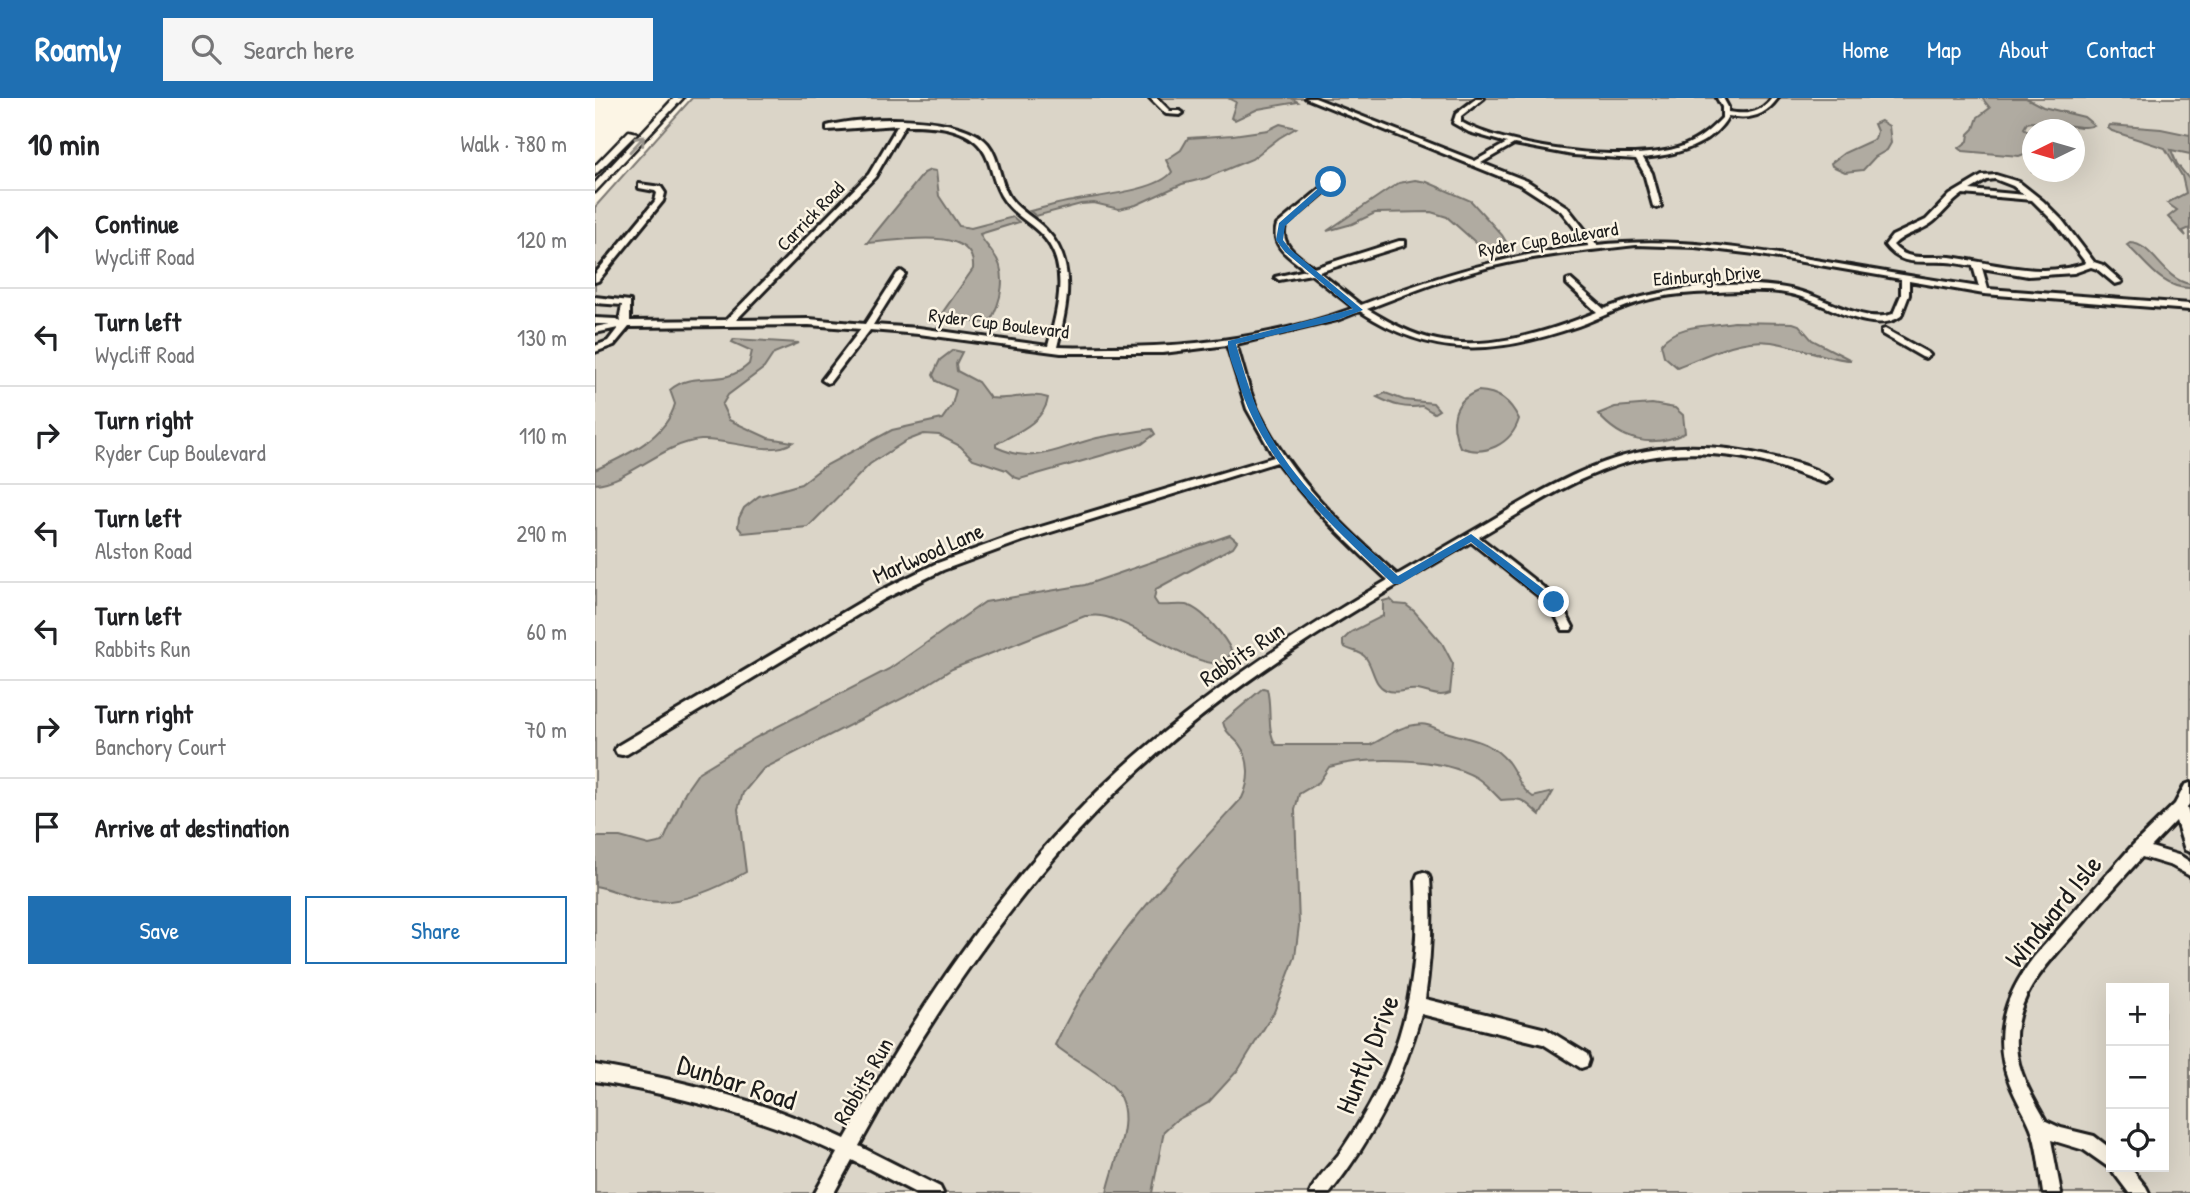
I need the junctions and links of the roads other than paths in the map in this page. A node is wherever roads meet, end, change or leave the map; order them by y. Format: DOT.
graph roads {
  1 [pos="666,98"];
  2 [pos="679,98"];
  3 [pos="1153,98"];
  4 [pos="1309,98"];
  5 [pos="1482,98"];
  6 [pos="1720,98"];
  7 [pos="1775,98"];
  8 [pos="1180,113"];
  9 [pos="1726,114"];
  10 [pos="969,120"];
  11 [pos="902,123"];
  12 [pos="830,128"];
  13 [pos="954,128"];
  14 [pos="1513,142"];
  15 [pos="1638,156"];
  16 [pos="1478,162"];
  17 [pos="595,172"];
  18 [pos="1331,182"];
  19 [pos="642,186"];
  20 [pos="595,189"];
  21 [pos="1961,192"];
  22 [pos="2033,198"];
  23 [pos="1657,206"];
  24 [pos="1402,243"];
  25 [pos="1595,247"];
  26 [pos="1977,264"];
  27 [pos="2091,264"];
  28 [pos="1313,271"];
  29 [pos="901,274"];
  30 [pos="1279,276"];
  31 [pos="595,279"];
  32 [pos="1905,279"];
  33 [pos="1570,282"];
  34 [pos="2118,282"];
  35 [pos="1985,291"];
  36 [pos="595,300"];
  37 [pos="2190,306"];
  38 [pos="1359,310"];
  39 [pos="1603,313"];
  40 [pos="1869,318"];
  41 [pos="1889,319"];
  42 [pos="595,321"];
  43 [pos="729,322"];
  44 [pos="626,324"];
  45 [pos="868,326"];
  46 [pos="595,331"];
  47 [pos="1885,332"];
  48 [pos="1231,343"];
  49 [pos="595,349"];
  50 [pos="1052,349"];
  51 [pos="1925,355"];
  52 [pos="827,380"];
  53 [pos="1280,458"];
  54 [pos="1826,480"];
  55 [pos="1471,537"];
  56 [pos="1397,581"];
  57 [pos="1567,627"];
  58 [pos="622,750"];
  59 [pos="2190,789"];
  60 [pos="2180,808"];
  61 [pos="2190,846"];
  62 [pos="2138,849"];
  63 [pos="2190,870"];
  64 [pos="1423,879"];
  65 [pos="1417,1005"];
  66 [pos="1581,1060"];
  67 [pos="595,1073"];
  68 [pos="2040,1127"];
  69 [pos="847,1151"];
  70 [pos="2106,1156"];
  71 [pos="2123,1172"];
  72 [pos="824,1193"];
  73 [pos="934,1193"];
  74 [pos="1319,1193"];
  75 [pos="2052,1193"];
  76 [pos="2140,1193"];
  1 -- 17 [label="main road"];
  20 -- 2 [label="main road, one-way"];
  3 -- 8 [label="street"];
  4 -- 16 [label="street"];
  5 -- 14 [label="street"];
  6 -- 9 [label="street"];
  7 -- 9 [label="street"];
  9 -- 15 [label="street"];
  10 -- 13 [label="street"];
  11 -- 12 [label="street"];
  11 -- 13 [label="street"];
  11 -- 43 [label="street, Carrick Road"];
  13 -- 50 [label="street"];
  14 -- 15 [label="street"];
  14 -- 16 [label="street"];
  15 -- 23 [label="street"];
  16 -- 25 [label="street"];
  18 -- 28 [label="street, Edinburgh Drive"];
  19 -- 31 [label="street"];
  21 -- 22 [label="street"];
  21 -- 22 [label="street"];
  21 -- 26 [label="street"];
  22 -- 27 [label="street"];
  24 -- 28 [label="street"];
  25 -- 32 [label="street, Ryder Cup Boulevard"];
  25 -- 38 [label="street, Ryder Cup Boulevard"];
  26 -- 27 [label="street"];
  26 -- 35 [label="street"];
  27 -- 34 [label="street"];
  28 -- 30 [label="street"];
  28 -- 38 [label="street, Edinburgh Drive"];
  29 -- 45 [label="street"];
  32 -- 35 [label="street, Ryder Cup Boulevard"];
  32 -- 41 [label="street"];
  33 -- 39 [label="street"];
  35 -- 37 [label="street, Ryder Cup Boulevard"];
  36 -- 44 [label="street"];
  38 -- 39 [label="street, Edinburgh Drive"];
  38 -- 48 [label="street, Ryder Cup Boulevard"];
  39 -- 40 [label="street, Edinburgh Drive"];
  40 -- 41 [label="street, Edinburgh Drive"];
  40 -- 47 [label="street"];
  41 -- 47 [label="street"];
  42 -- 44 [label="street, Ryder Cup Boulevard"];
  43 -- 44 [label="street, Ryder Cup Boulevard"];
  43 -- 45 [label="street, Ryder Cup Boulevard"];
  44 -- 46 [label="street, Ryder Cup Boulevard"];
  44 -- 49 [label="street"];
  45 -- 50 [label="street, Ryder Cup Boulevard"];
  45 -- 52 [label="street"];
  47 -- 51 [label="street"];
  48 -- 50 [label="street, Ryder Cup Boulevard"];
  48 -- 53 [label="street"];
  53 -- 56 [label="street"];
  53 -- 58 [label="street, Marlwood Lane"];
  54 -- 55 [label="street, Rabbits Run"];
  55 -- 56 [label="street, Rabbits Run"];
  55 -- 57 [label="street"];
  56 -- 69 [label="street, Rabbits Run"];
  59 -- 60 [label="street, Windward Isle"];
  60 -- 61 [label="street"];
  60 -- 62 [label="street, Windward Isle"];
  62 -- 63 [label="street"];
  62 -- 68 [label="street, Windward Isle"];
  64 -- 65 [label="street, Huntly Drive"];
  65 -- 66 [label="street"];
  65 -- 74 [label="street, Huntly Drive"];
  67 -- 69 [label="street, Dunbar Road"];
  68 -- 70 [label="street"];
  68 -- 75 [label="street, Windward Isle"];
  69 -- 72 [label="street, Rabbits Run"];
  69 -- 73 [label="street, Dunbar Road"];
  71 -- 76 [label="street"];
}
